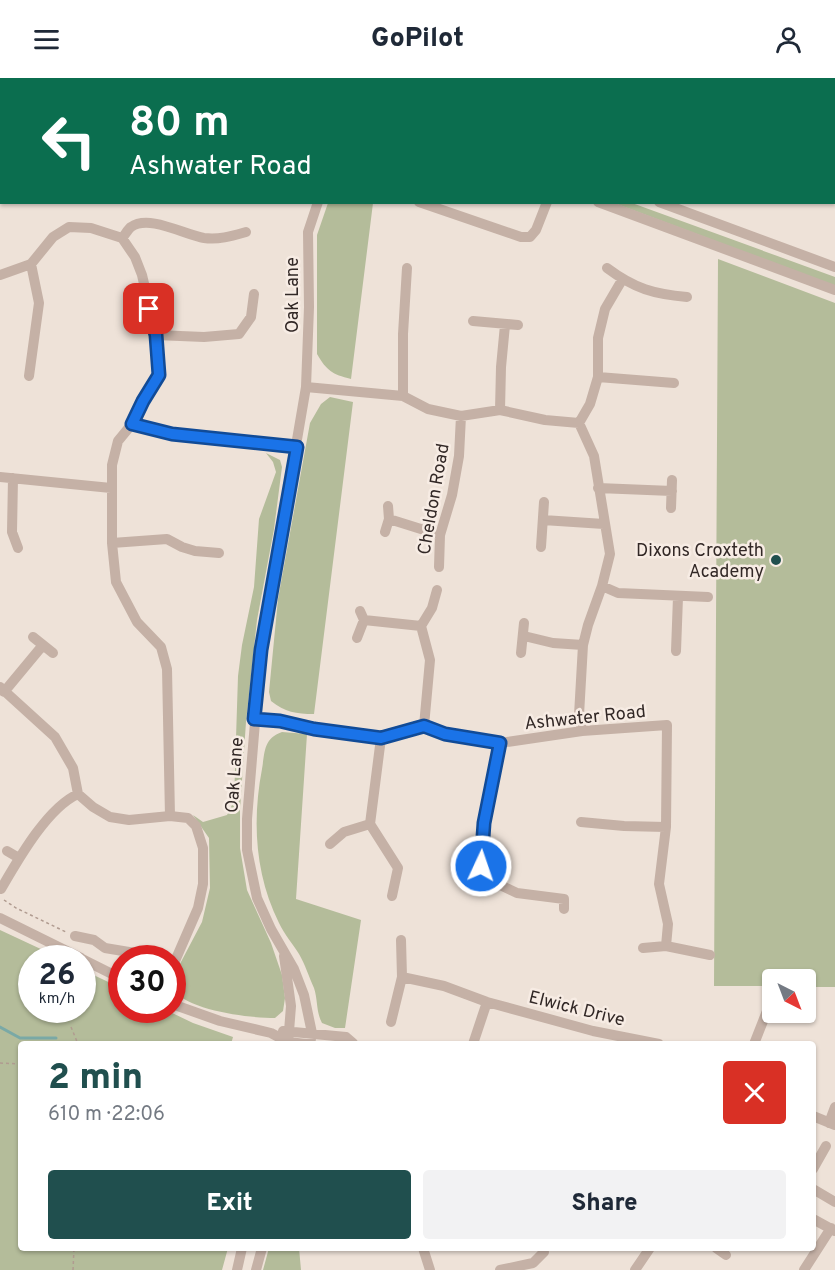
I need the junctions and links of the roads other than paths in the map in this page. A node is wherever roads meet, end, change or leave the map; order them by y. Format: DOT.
graph roads {
  1 [pos="317,204"];
  2 [pos="425,204"];
  3 [pos="546,204"];
  4 [pos="603,204"];
  5 [pos="664,204"];
  6 [pos="246,232"];
  7 [pos="122,238"];
  8 [pos="31,264"];
  9 [pos="835,267"];
  10 [pos="407,268"];
  11 [pos="607,268"];
  12 [pos="0,275"];
  13 [pos="622,280"];
  14 [pos="835,290"];
  15 [pos="254,294"];
  16 [pos="687,297"];
  17 [pos="473,321"];
  18 [pos="506,325"];
  19 [pos="518,325"];
  20 [pos="156,335"];
  21 [pos="29,376"];
  22 [pos="598,377"];
  23 [pos="674,383"];
  24 [pos="306,387"];
  25 [pos="403,396"];
  26 [pos="500,410"];
  27 [pos="461,416"];
  28 [pos="579,423"];
  29 [pos="132,424"];
  30 [pos="297,447"];
  31 [pos="0,477"];
  32 [pos="13,478"];
  33 [pos="111,488"];
  34 [pos="598,488"];
  35 [pos="544,502"];
  36 [pos="388,506"];
  37 [pos="671,508"];
  38 [pos="389,519"];
  39 [pos="543,520"];
  40 [pos="604,524"];
  41 [pos="386,532"];
  42 [pos="440,535"];
  43 [pos="112,543"];
  44 [pos="541,547"];
  45 [pos="18,548"];
  46 [pos="219,553"];
  47 [pos="439,567"];
  48 [pos="602,586"];
  49 [pos="437,590"];
  50 [pos="678,597"];
  51 [pos="708,597"];
  52 [pos="524,623"];
  53 [pos="421,626"];
  54 [pos="524,636"];
  55 [pos="33,637"];
  56 [pos="357,638"];
  57 [pos="43,645"];
  58 [pos="583,645"];
  59 [pos="676,651"];
  60 [pos="54,653"];
  61 [pos="521,653"];
  62 [pos="2,689"];
  63 [pos="254,719"];
  64 [pos="424,726"];
  65 [pos="582,731"];
  66 [pos="381,738"];
  67 [pos="500,743"];
  68 [pos="78,794"];
  69 [pos="170,816"];
  70 [pos="581,822"];
  71 [pos="370,824"];
  72 [pos="666,827"];
  73 [pos="330,844"];
  74 [pos="7,851"];
  75 [pos="19,858"];
  76 [pos="1,889"];
  77 [pos="392,896"];
  78 [pos="564,909"];
  79 [pos="0,918"];
  80 [pos="75,936"];
  81 [pos="401,940"];
  82 [pos="54,945"];
  83 [pos="180,945"];
  84 [pos="666,946"];
  85 [pos="643,948"];
  86 [pos="108,949"];
  87 [pos="283,953"];
  88 [pos="710,955"];
  89 [pos="402,977"];
  90 [pos="487,1002"];
  91 [pos="186,1009"];
  92 [pos="391,1022"];
  93 [pos="762,1023"];
  94 [pos="288,1039"];
  95 [pos="309,1040"];
  96 [pos="350,1041"];
  97 [pos="474,1041"];
  98 [pos="627,1041"];
  99 [pos="755,1041"];
  100 [pos="835,1107"];
  101 [pos="816,1117"];
  102 [pos="832,1124"];
  103 [pos="826,1146"];
  104 [pos="816,1163"];
  105 [pos="816,1191"];
  106 [pos="835,1202"];
  107 [pos="816,1220"];
  108 [pos="833,1229"];
  109 [pos="241,1251"];
  110 [pos="261,1251"];
  111 [pos="424,1251"];
  112 [pos="648,1251"];
  113 [pos="720,1251"];
  114 [pos="546,1252"];
  115 [pos="726,1255"];
  116 [pos="237,1270"];
  117 [pos="256,1270"];
  118 [pos="430,1270"];
  119 [pos="500,1270"];
  120 [pos="635,1270"];
  121 [pos="804,1270"];
  1 -- 24 [label="street, Oak Lane"];
  2 -- 3 [label="street"];
  4 -- 14 [label="street"];
  5 -- 9 [label="street"];
  6 -- 7 [label="street"];
  7 -- 8 [label="street"];
  7 -- 20 [label="street"];
  8 -- 12 [label="street"];
  8 -- 21 [label="street"];
  10 -- 25 [label="street"];
  11 -- 13 [label="street"];
  13 -- 16 [label="street"];
  13 -- 22 [label="street"];
  15 -- 20 [label="street"];
  17 -- 18 [label="street"];
  18 -- 19 [label="street"];
  18 -- 26 [label="street"];
  20 -- 29 [label="street"];
  22 -- 23 [label="street"];
  22 -- 28 [label="street"];
  24 -- 25 [label="street"];
  24 -- 30 [label="street, Oak Lane"];
  25 -- 27 [label="street"];
  26 -- 27 [label="street"];
  26 -- 28 [label="street"];
  27 -- 42 [label="street, Cheldon Road"];
  28 -- 34 [label="street"];
  29 -- 30 [label="street"];
  29 -- 33 [label="street"];
  30 -- 63 [label="street, Oak Lane"];
  31 -- 32 [label="street"];
  32 -- 33 [label="street"];
  32 -- 45 [label="street"];
  33 -- 43 [label="street"];
  34 -- 37 [label="street"];
  34 -- 40 [label="street"];
  35 -- 39 [label="street"];
  36 -- 38 [label="street"];
  38 -- 41 [label="street"];
  38 -- 42 [label="street"];
  39 -- 40 [label="street"];
  39 -- 44 [label="street"];
  40 -- 48 [label="street"];
  42 -- 47 [label="street, Cheldon Road"];
  43 -- 46 [label="street"];
  43 -- 69 [label="street"];
  48 -- 50 [label="street"];
  48 -- 58 [label="street"];
  49 -- 53 [label="street"];
  50 -- 51 [label="street"];
  50 -- 59 [label="street"];
  52 -- 54 [label="street"];
  53 -- 56 [label="street"];
  53 -- 64 [label="street"];
  54 -- 58 [label="street"];
  54 -- 61 [label="street"];
  55 -- 57 [label="street"];
  57 -- 60 [label="street"];
  57 -- 62 [label="street"];
  58 -- 65 [label="street"];
  62 -- 68 [label="street"];
  63 -- 66 [label="street"];
  63 -- 87 [label="street, Oak Lane"];
  64 -- 66 [label="street"];
  64 -- 67 [label="street, Ashwater Road"];
  65 -- 67 [label="street, Ashwater Road"];
  65 -- 72 [label="street, Ashwater Road"];
  66 -- 71 [label="street"];
  67 -- 78 [label="street"];
  68 -- 69 [label="street"];
  68 -- 75 [label="street"];
  69 -- 83 [label="street"];
  70 -- 72 [label="street"];
  71 -- 73 [label="street"];
  71 -- 77 [label="street"];
  72 -- 84 [label="street, Ashwater Road"];
  74 -- 75 [label="street"];
  75 -- 76 [label="street"];
  79 -- 82 [label="street"];
  80 -- 86 [label="street"];
  81 -- 89 [label="street"];
  84 -- 85 [label="street"];
  84 -- 88 [label="street"];
  87 -- 94 [label="street, Oak Lane"];
  87 -- 95 [label="street, Oak Lane"];
  89 -- 90 [label="street, Elwick Drive"];
  89 -- 92 [label="street"];
  90 -- 97 [label="street"];
  90 -- 98 [label="street, Elwick Drive"];
  91 -- 94 [label="street"];
  93 -- 99 [label="street"];
  94 -- 95 [label="street"];
  95 -- 96 [label="street"];
  100 -- 102 [label="street"];
  101 -- 102 [label="street"];
  103 -- 104 [label="street"];
  105 -- 106 [label="street"];
  107 -- 108 [label="street"];
  108 -- 121 [label="street"];
  109 -- 116 [label="street"];
  110 -- 117 [label="street"];
  111 -- 118 [label="street"];
  112 -- 120 [label="street"];
  113 -- 115 [label="street"];
  114 -- 119 [label="street"];
}
